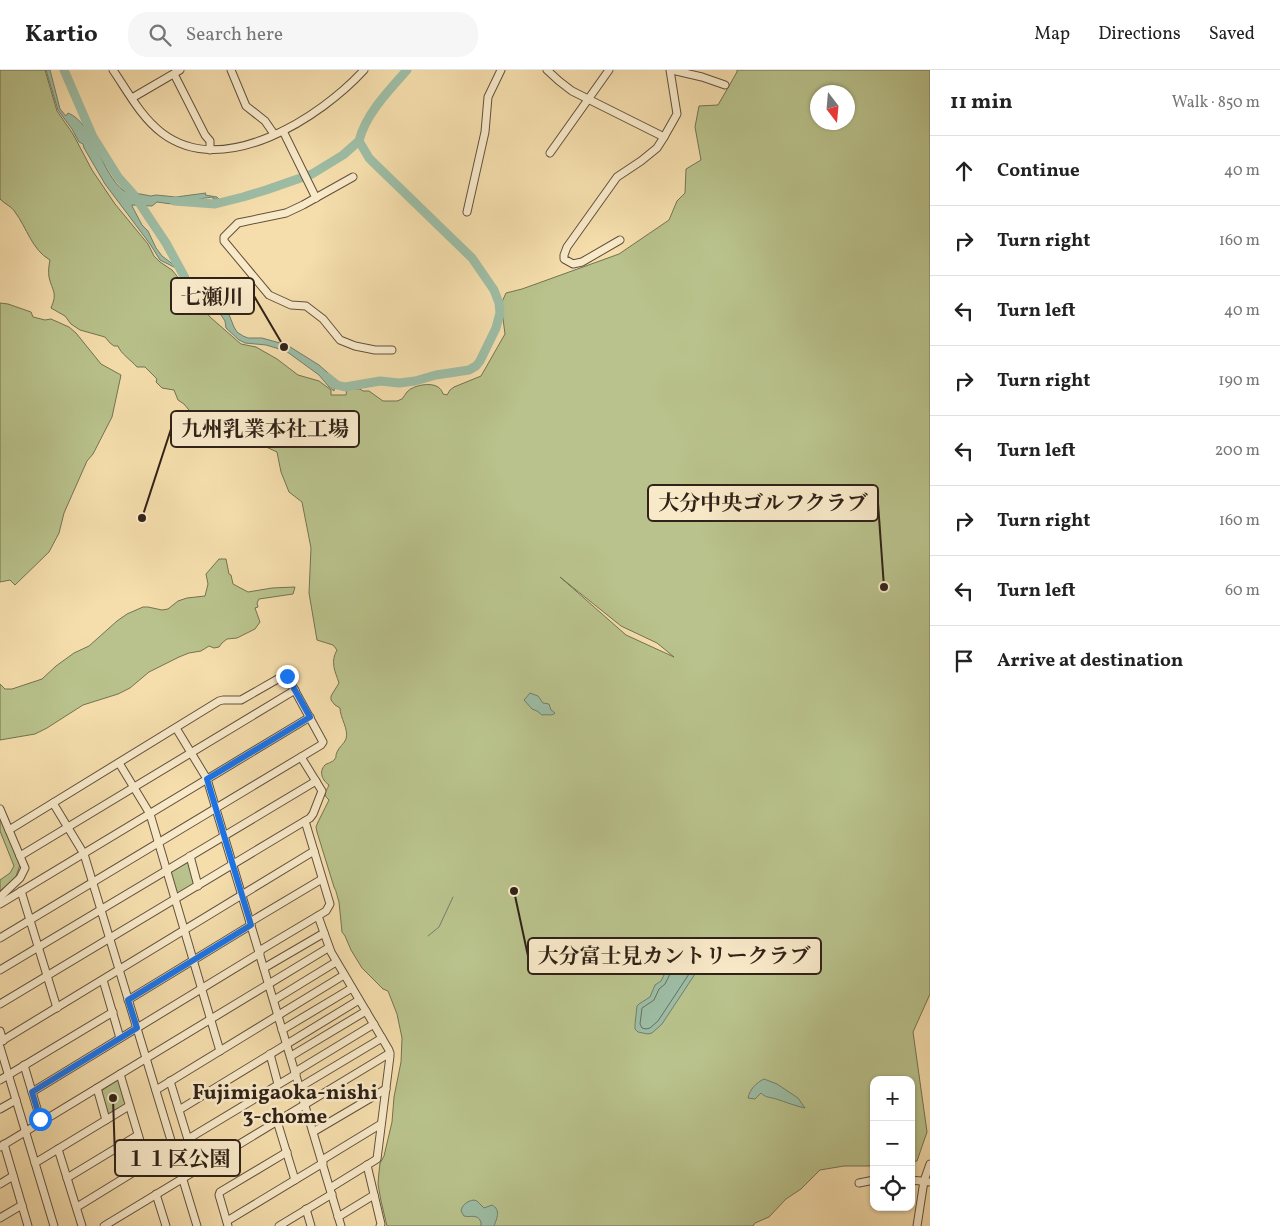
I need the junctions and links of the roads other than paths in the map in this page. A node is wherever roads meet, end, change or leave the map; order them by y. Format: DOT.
graph roads {
  1 [pos="114,70"];
  2 [pos="231,70"];
  3 [pos="364,70"];
  4 [pos="501,70"];
  5 [pos="547,70"];
  6 [pos="609,70"];
  7 [pos="671,70"];
  8 [pos="177,72"];
  9 [pos="725,85"];
  10 [pos="132,98"];
  11 [pos="589,99"];
  12 [pos="283,130"];
  13 [pos="274,134"];
  14 [pos="664,137"];
  15 [pos="210,150"];
  16 [pos="550,153"];
  17 [pos="352,177"];
  18 [pos="316,198"];
  19 [pos="468,212"];
  20 [pos="620,240"];
  21 [pos="392,350"];
  22 [pos="295,690"];
  23 [pos="310,717"];
  24 [pos="176,728"];
  25 [pos="191,753"];
  26 [pos="301,757"];
  27 [pos="119,763"];
  28 [pos="207,779"];
  29 [pos="316,781"];
  30 [pos="134,788"];
  31 [pos="53,803"];
  32 [pos="0,808"];
  33 [pos="216,808"];
  34 [pos="150,814"];
  35 [pos="305,821"];
  36 [pos="68,828"];
  37 [pos="9,830"];
  38 [pos="224,836"];
  39 [pos="158,843"];
  40 [pos="314,851"];
  41 [pos="84,854"];
  42 [pos="20,856"];
  43 [pos="190,856"];
  44 [pos="233,865"];
  45 [pos="167,870"];
  46 [pos="322,879"];
  47 [pos="92,882"];
  48 [pos="198,886"];
  49 [pos="21,891"];
  50 [pos="242,895"];
  51 [pos="0,897"];
  52 [pos="175,899"];
  53 [pos="0,904"];
  54 [pos="101,910"];
  55 [pos="318,916"];
  56 [pos="30,920"];
  57 [pos="251,924"];
  58 [pos="184,930"];
  59 [pos="324,933"];
  60 [pos="0,938"];
  61 [pos="109,938"];
  62 [pos="38,948"];
  63 [pos="328,948"];
  64 [pos="259,952"];
  65 [pos="193,960"];
  66 [pos="336,962"];
  67 [pos="264,968"];
  68 [pos="0,970"];
  69 [pos="119,970"];
  70 [pos="344,975"];
  71 [pos="47,976"];
  72 [pos="103,980"];
  73 [pos="269,984"];
  74 [pos="202,988"];
  75 [pos="352,988"];
  76 [pos="128,1000"];
  77 [pos="274,1000"];
  78 [pos="359,1000"];
  79 [pos="0,1004"];
  80 [pos="57,1008"];
  81 [pos="366,1011"];
  82 [pos="113,1012"];
  83 [pos="278,1016"];
  84 [pos="211,1019"];
  85 [pos="374,1024"];
  86 [pos="137,1028"];
  87 [pos="282,1030"];
  88 [pos="0,1031"];
  89 [pos="120,1038"];
  90 [pos="382,1038"];
  91 [pos="1,1043"];
  92 [pos="287,1044"];
  93 [pos="220,1051"];
  94 [pos="390,1052"];
  95 [pos="270,1054"];
  96 [pos="290,1056"];
  97 [pos="146,1058"];
  98 [pos="24,1065"];
  99 [pos="295,1073"];
  100 [pos="120,1074"];
  101 [pos="8,1075"];
  102 [pos="0,1080"];
  103 [pos="170,1081"];
  104 [pos="278,1084"];
  105 [pos="300,1087"];
  106 [pos="97,1088"];
  107 [pos="386,1089"];
  108 [pos="156,1090"];
  109 [pos="32,1092"];
  110 [pos="16,1100"];
  111 [pos="305,1104"];
  112 [pos="130,1106"];
  113 [pos="0,1109"];
  114 [pos="179,1110"];
  115 [pos="106,1120"];
  116 [pos="277,1121"];
  117 [pos="41,1122"];
  118 [pos="381,1124"];
  119 [pos="26,1131"];
  120 [pos="313,1132"];
  121 [pos="138,1135"];
  122 [pos="188,1139"];
  123 [pos="2,1145"];
  124 [pos="58,1148"];
  125 [pos="173,1148"];
  126 [pos="287,1152"];
  127 [pos="35,1162"];
  128 [pos="322,1162"];
  129 [pos="147,1164"];
  130 [pos="930,1164"];
  131 [pos="367,1165"];
  132 [pos="197,1169"];
  133 [pos="13,1176"];
  134 [pos="67,1178"];
  135 [pos="182,1178"];
  136 [pos="295,1180"];
  137 [pos="870,1181"];
  138 [pos="927,1181"];
  139 [pos="0,1184"];
  140 [pos="859,1184"];
  141 [pos="331,1191"];
  142 [pos="156,1194"];
  143 [pos="374,1195"];
  144 [pos="22,1205"];
  145 [pos="77,1207"];
  146 [pos="306,1209"];
  147 [pos="338,1216"];
  148 [pos="0,1218"];
  149 [pos="53,1224"];
  150 [pos="228,1224"];
  151 [pos="165,1225"];
  152 [pos="28,1226"];
  153 [pos="46,1226"];
  154 [pos="82,1226"];
  155 [pos="104,1226"];
  156 [pos="197,1226"];
  157 [pos="279,1226"];
  158 [pos="311,1226"];
  159 [pos="341,1226"];
  160 [pos="380,1226"];
  161 [pos="917,1226"];
  1 -- 10 [label="street"];
  2 -- 13 [label="street"];
  3 -- 12 [label="street"];
  4 -- 19 [label="street"];
  5 -- 11 [label="street"];
  6 -- 11 [label="street"];
  7 -- 9 [label="street"];
  7 -- 14 [label="street"];
  8 -- 10 [label="street"];
  8 -- 15 [label="street"];
  10 -- 15 [label="street"];
  11 -- 14 [label="street"];
  11 -- 16 [label="street"];
  12 -- 13 [label="street"];
  12 -- 18 [label="street"];
  13 -- 15 [label="street"];
  14 -- 20 [label="street"];
  17 -- 18 [label="street"];
  18 -- 21 [label="street"];
  22 -- 23 [label="street"];
  22 -- 24 [label="street"];
  22 -- 25 [label="street"];
  23 -- 26 [label="street"];
  23 -- 28 [label="street"];
  24 -- 25 [label="street"];
  24 -- 27 [label="street"];
  25 -- 28 [label="street"];
  25 -- 30 [label="street"];
  26 -- 29 [label="street"];
  26 -- 33 [label="street"];
  27 -- 30 [label="street"];
  27 -- 31 [label="street"];
  28 -- 33 [label="street"];
  28 -- 34 [label="street"];
  29 -- 35 [label="street"];
  29 -- 38 [label="street"];
  30 -- 34 [label="street"];
  30 -- 36 [label="street"];
  31 -- 36 [label="street"];
  31 -- 37 [label="street"];
  32 -- 37 [label="street"];
  33 -- 38 [label="street"];
  33 -- 39 [label="street"];
  34 -- 39 [label="street"];
  34 -- 41 [label="street"];
  35 -- 40 [label="street"];
  35 -- 44 [label="street"];
  36 -- 41 [label="street"];
  36 -- 42 [label="street"];
  37 -- 42 [label="street"];
  38 -- 43 [label="street"];
  38 -- 44 [label="street"];
  39 -- 45 [label="street"];
  39 -- 47 [label="street"];
  40 -- 46 [label="street"];
  40 -- 50 [label="street"];
  41 -- 47 [label="street"];
  41 -- 49 [label="street"];
  42 -- 51 [label="street"];
  43 -- 45 [label="street"];
  43 -- 48 [label="street"];
  44 -- 48 [label="street"];
  44 -- 50 [label="street"];
  45 -- 52 [label="street"];
  45 -- 54 [label="street"];
  46 -- 55 [label="street"];
  46 -- 57 [label="street"];
  47 -- 54 [label="street"];
  47 -- 56 [label="street"];
  48 -- 52 [label="street"];
  49 -- 53 [label="street"];
  49 -- 56 [label="street"];
  50 -- 57 [label="street"];
  50 -- 58 [label="street"];
  52 -- 58 [label="street"];
  52 -- 61 [label="street"];
  54 -- 61 [label="street"];
  54 -- 62 [label="street"];
  55 -- 59 [label="street"];
  55 -- 64 [label="street"];
  56 -- 60 [label="street"];
  56 -- 62 [label="street"];
  57 -- 64 [label="street"];
  57 -- 65 [label="street"];
  58 -- 65 [label="street"];
  58 -- 69 [label="street"];
  59 -- 63 [label="street"];
  59 -- 67 [label="street"];
  61 -- 69 [label="street"];
  61 -- 71 [label="street"];
  62 -- 68 [label="street"];
  62 -- 71 [label="street"];
  63 -- 66 [label="street"];
  63 -- 73 [label="street"];
  64 -- 67 [label="street"];
  64 -- 74 [label="street"];
  65 -- 74 [label="street"];
  65 -- 76 [label="street"];
  66 -- 70 [label="street"];
  66 -- 77 [label="street"];
  67 -- 73 [label="street"];
  69 -- 72 [label="street"];
  69 -- 76 [label="street"];
  70 -- 75 [label="street"];
  70 -- 83 [label="street"];
  71 -- 79 [label="street"];
  71 -- 80 [label="street"];
  72 -- 80 [label="street"];
  72 -- 82 [label="street"];
  73 -- 77 [label="street"];
  73 -- 84 [label="street"];
  74 -- 84 [label="street"];
  74 -- 86 [label="street"];
  75 -- 78 [label="street"];
  75 -- 87 [label="street"];
  76 -- 86 [label="street"];
  77 -- 83 [label="street"];
  78 -- 81 [label="street"];
  78 -- 92 [label="street"];
  80 -- 91 [label="street"];
  81 -- 85 [label="street"];
  81 -- 96 [label="street"];
  82 -- 89 [label="street"];
  82 -- 98 [label="street"];
  83 -- 87 [label="street"];
  83 -- 93 [label="street"];
  84 -- 93 [label="street"];
  84 -- 97 [label="street"];
  85 -- 90 [label="street"];
  85 -- 99 [label="street"];
  86 -- 89 [label="street"];
  86 -- 97 [label="street"];
  87 -- 92 [label="street"];
  88 -- 91 [label="street"];
  89 -- 109 [label="street"];
  90 -- 94 [label="street"];
  90 -- 105 [label="street"];
  91 -- 101 [label="street"];
  92 -- 95 [label="street"];
  92 -- 96 [label="street"];
  93 -- 103 [label="street"];
  94 -- 107 [label="street"];
  94 -- 111 [label="street"];
  95 -- 104 [label="street"];
  95 -- 114 [label="street"];
  96 -- 99 [label="street"];
  97 -- 100 [label="street"];
  97 -- 108 [label="street"];
  98 -- 101 [label="street"];
  98 -- 109 [label="street"];
  99 -- 104 [label="street"];
  99 -- 105 [label="street"];
  100 -- 106 [label="street"];
  100 -- 112 [label="street"];
  101 -- 102 [label="street"];
  101 -- 110 [label="street"];
  103 -- 108 [label="street"];
  103 -- 114 [label="street"];
  104 -- 122 [label="street"];
  105 -- 111 [label="street"];
  106 -- 115 [label="street"];
  106 -- 117 [label="street"];
  107 -- 118 [label="street"];
  107 -- 120 [label="street"];
  108 -- 125 [label="street"];
  109 -- 117 [label="street"];
  110 -- 113 [label="street"];
  110 -- 119 [label="street"];
  111 -- 116 [label="street"];
  111 -- 120 [label="street"];
  112 -- 115 [label="street"];
  112 -- 121 [label="street"];
  114 -- 122 [label="street"];
  115 -- 124 [label="street"];
  116 -- 126 [label="street"];
  116 -- 132 [label="street"];
  117 -- 119 [label="street"];
  118 -- 128 [label="street"];
  118 -- 131 [label="street"];
  119 -- 123 [label="street"];
  119 -- 127 [label="street"];
  120 -- 128 [label="street"];
  121 -- 129 [label="street"];
  121 -- 134 [label="street"];
  122 -- 132 [label="street"];
  123 -- 133 [label="street"];
  124 -- 127 [label="street"];
  124 -- 134 [label="street"];
  125 -- 129 [label="street"];
  125 -- 135 [label="street"];
  126 -- 136 [label="street"];
  126 -- 150 [label="street"];
  127 -- 149 [label="street"];
  128 -- 136 [label="street"];
  128 -- 141 [label="street"];
  129 -- 145 [label="street"];
  130 -- 138 [label="street"];
  131 -- 141 [label="street"];
  131 -- 143 [label="street"];
  132 -- 135 [label="street"];
  133 -- 139 [label="street"];
  133 -- 144 [label="street"];
  134 -- 145 [label="street"];
  135 -- 142 [label="street"];
  135 -- 156 [label="street"];
  136 -- 150 [label="street"];
  137 -- 140 [label="street"];
  138 -- 161 [label="street"];
  141 -- 146 [label="street"];
  141 -- 147 [label="street"];
  142 -- 151 [label="street"];
  142 -- 155 [label="street"];
  143 -- 147 [label="street"];
  143 -- 160 [label="street"];
  144 -- 148 [label="street"];
  144 -- 152 [label="street"];
  145 -- 154 [label="street"];
  146 -- 157 [label="street"];
  146 -- 158 [label="street"];
  147 -- 159 [label="street"];
  149 -- 153 [label="street"];
}
